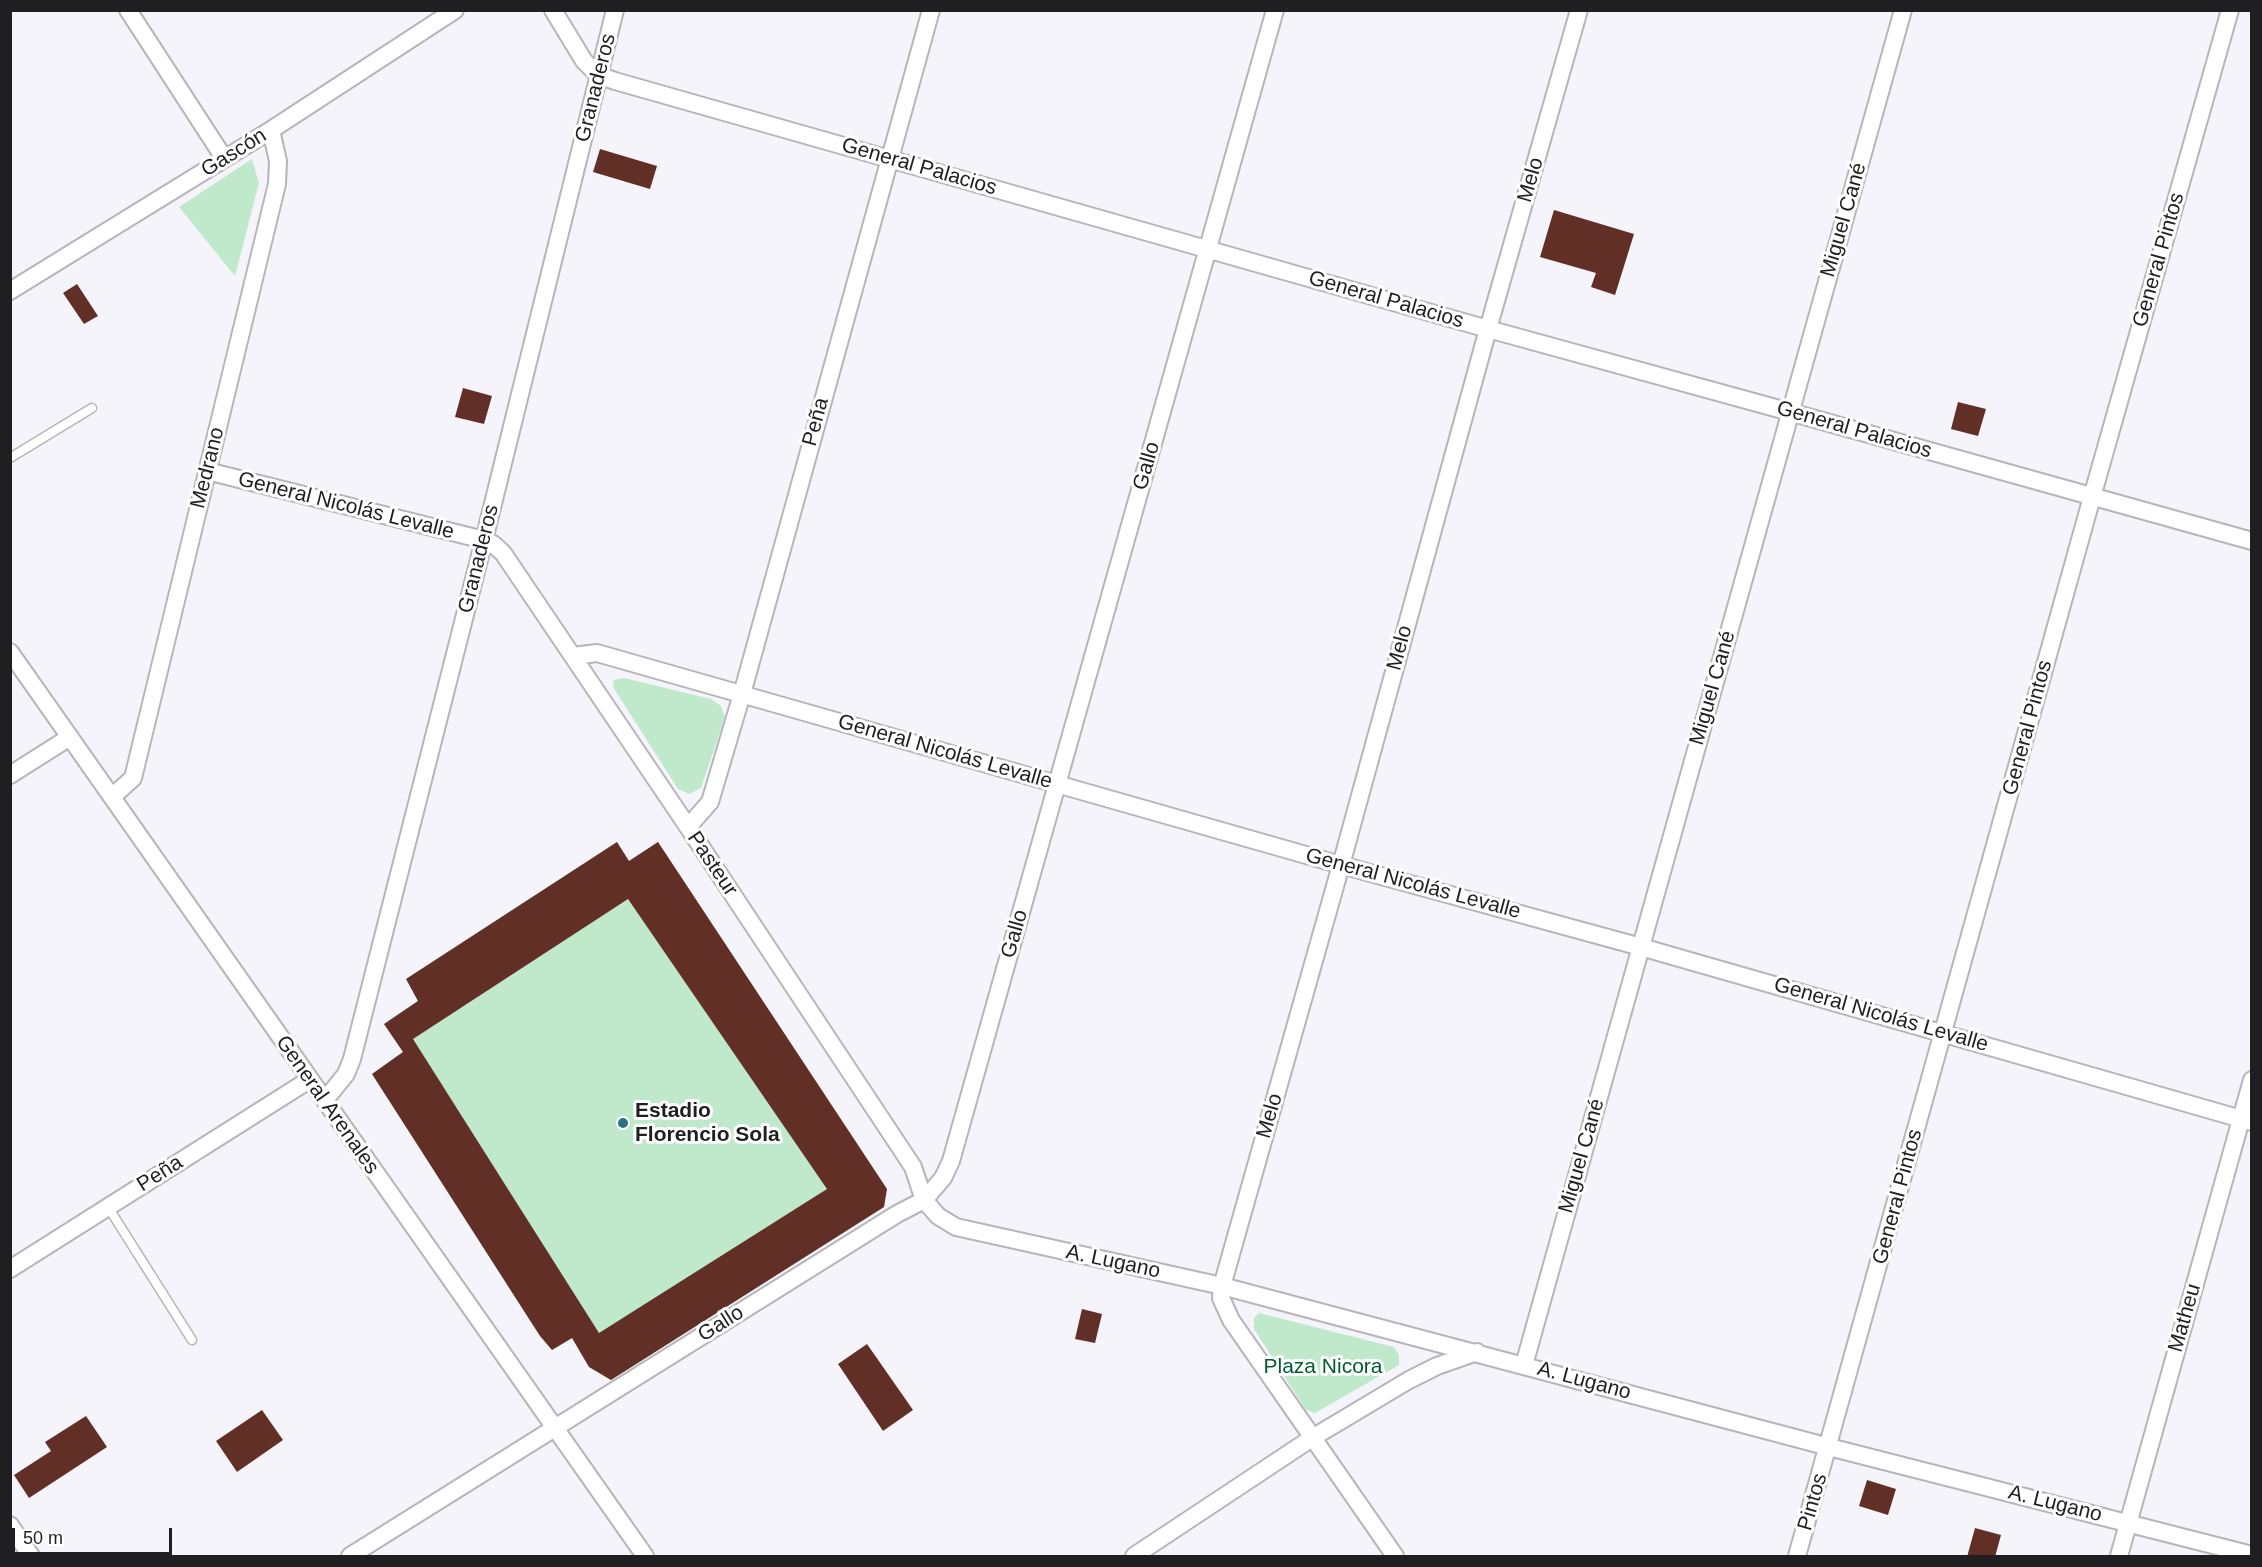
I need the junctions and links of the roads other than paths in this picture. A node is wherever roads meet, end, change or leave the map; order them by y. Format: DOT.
graph roads {
  1 [pos="128,10"];
  2 [pos="455,10"];
  3 [pos="553,10"];
  4 [pos="615,10"];
  5 [pos="931,10"];
  6 [pos="1275,10"];
  7 [pos="1579,10"];
  8 [pos="1903,10"];
  9 [pos="2230,10"];
  10 [pos="598,75"];
  11 [pos="271,130"];
  12 [pos="224,158"];
  13 [pos="889,158"];
  14 [pos="1208,249"];
  15 [pos="10,291"];
  16 [pos="1488,329"];
  17 [pos="92,408"];
  18 [pos="1790,412"];
  19 [pos="10,458"];
  20 [pos="207,471"];
  21 [pos="2092,497"];
  22 [pos="484,540"];
  23 [pos="2252,541"];
  24 [pos="10,652"];
  25 [pos="573,656"];
  26 [pos="742,694"];
  27 [pos="70,737"];
  28 [pos="10,775"];
  29 [pos="1057,784"];
  30 [pos="112,797"];
  31 [pos="688,827"];
  32 [pos="1341,865"];
  33 [pos="1641,947"];
  34 [pos="1943,1033"];
  35 [pos="309,1080"];
  36 [pos="2252,1080"];
  37 [pos="325,1100"];
  38 [pos="2246,1120"];
  39 [pos="924,1200"];
  40 [pos="108,1207"];
  41 [pos="10,1269"];
  42 [pos="1222,1286"];
  43 [pos="192,1340"];
  44 [pos="1477,1352"];
  45 [pos="1524,1365"];
  46 [pos="554,1428"];
  47 [pos="1312,1438"];
  48 [pos="1829,1447"];
  49 [pos="2128,1523"];
  50 [pos="10,1525"];
  51 [pos="2252,1555"];
  52 [pos="31,1557"];
  53 [pos="350,1557"];
  54 [pos="645,1557"];
  55 [pos="1134,1557"];
  56 [pos="1395,1557"];
  57 [pos="1797,1557"];
  58 [pos="2119,1557"];
  1 -- 12 [label="street"];
  2 -- 11 [label="street, Gascón"];
  3 -- 10 [label="street"];
  4 -- 10 [label="street, Granaderos"];
  5 -- 13 [label="street, Peña"];
  6 -- 14 [label="street, Gallo"];
  7 -- 16 [label="street, Melo"];
  8 -- 18 [label="street, Miguel Cané"];
  9 -- 21 [label="street, General Pintos"];
  10 -- 13 [label="street, General Palacios"];
  10 -- 22 [label="street, Granaderos"];
  11 -- 12 [label="street, Gascón"];
  11 -- 20 [label="street, Medrano"];
  12 -- 15 [label="street, Gascón"];
  13 -- 14 [label="street, General Palacios"];
  13 -- 26 [label="street, Peña"];
  14 -- 16 [label="street, General Palacios"];
  14 -- 29 [label="street, Gallo"];
  16 -- 18 [label="street, General Palacios"];
  16 -- 32 [label="street, Melo"];
  17 -- 19 [label="lane"];
  18 -- 21 [label="street, General Palacios"];
  18 -- 33 [label="street, Miguel Cané"];
  20 -- 22 [label="street, General Nicolás Levalle"];
  20 -- 30 [label="street, Medrano"];
  21 -- 23 [label="street, General Palacios"];
  21 -- 34 [label="street, General Pintos"];
  22 -- 25 [label="street, Pasteur"];
  22 -- 37 [label="street, Granaderos"];
  24 -- 27 [label="street, General Arenales"];
  25 -- 26 [label="street, General Nicolás Levalle"];
  25 -- 31 [label="street, Pasteur"];
  26 -- 29 [label="street, General Nicolás Levalle"];
  26 -- 31 [label="street, Peña"];
  27 -- 28 [label="street"];
  27 -- 30 [label="street, General Arenales"];
  29 -- 32 [label="street, General Nicolás Levalle"];
  29 -- 39 [label="street, Gallo"];
  30 -- 35 [label="street, General Arenales"];
  31 -- 39 [label="street, Pasteur"];
  32 -- 33 [label="street, General Nicolás Levalle"];
  32 -- 42 [label="street, Melo"];
  33 -- 34 [label="street, General Nicolás Levalle"];
  33 -- 45 [label="street, Miguel Cané"];
  34 -- 38 [label="street, General Nicolás Levalle"];
  34 -- 48 [label="street, General Pintos"];
  35 -- 37 [label="street, General Arenales"];
  35 -- 40 [label="street, Peña"];
  36 -- 38 [label="street, Matheu"];
  37 -- 46 [label="street, General Arenales"];
  38 -- 49 [label="street, Matheu"];
  39 -- 42 [label="street, A. Lugano"];
  39 -- 46 [label="street, Gallo"];
  40 -- 41 [label="street, Peña"];
  40 -- 43 [label="lane"];
  42 -- 44 [label="street, A. Lugano"];
  42 -- 47 [label="street"];
  44 -- 45 [label="street, A. Lugano"];
  44 -- 47 [label="street"];
  45 -- 48 [label="street, A. Lugano"];
  46 -- 53 [label="street, Gallo"];
  46 -- 54 [label="street, General Arenales"];
  47 -- 55 [label="street"];
  47 -- 56 [label="street"];
  48 -- 49 [label="street, A. Lugano"];
  48 -- 57 [label="street, Pintos"];
  49 -- 51 [label="street, A. Lugano"];
  49 -- 58 [label="street, Matheu"];
  50 -- 52 [label="street"];
}
